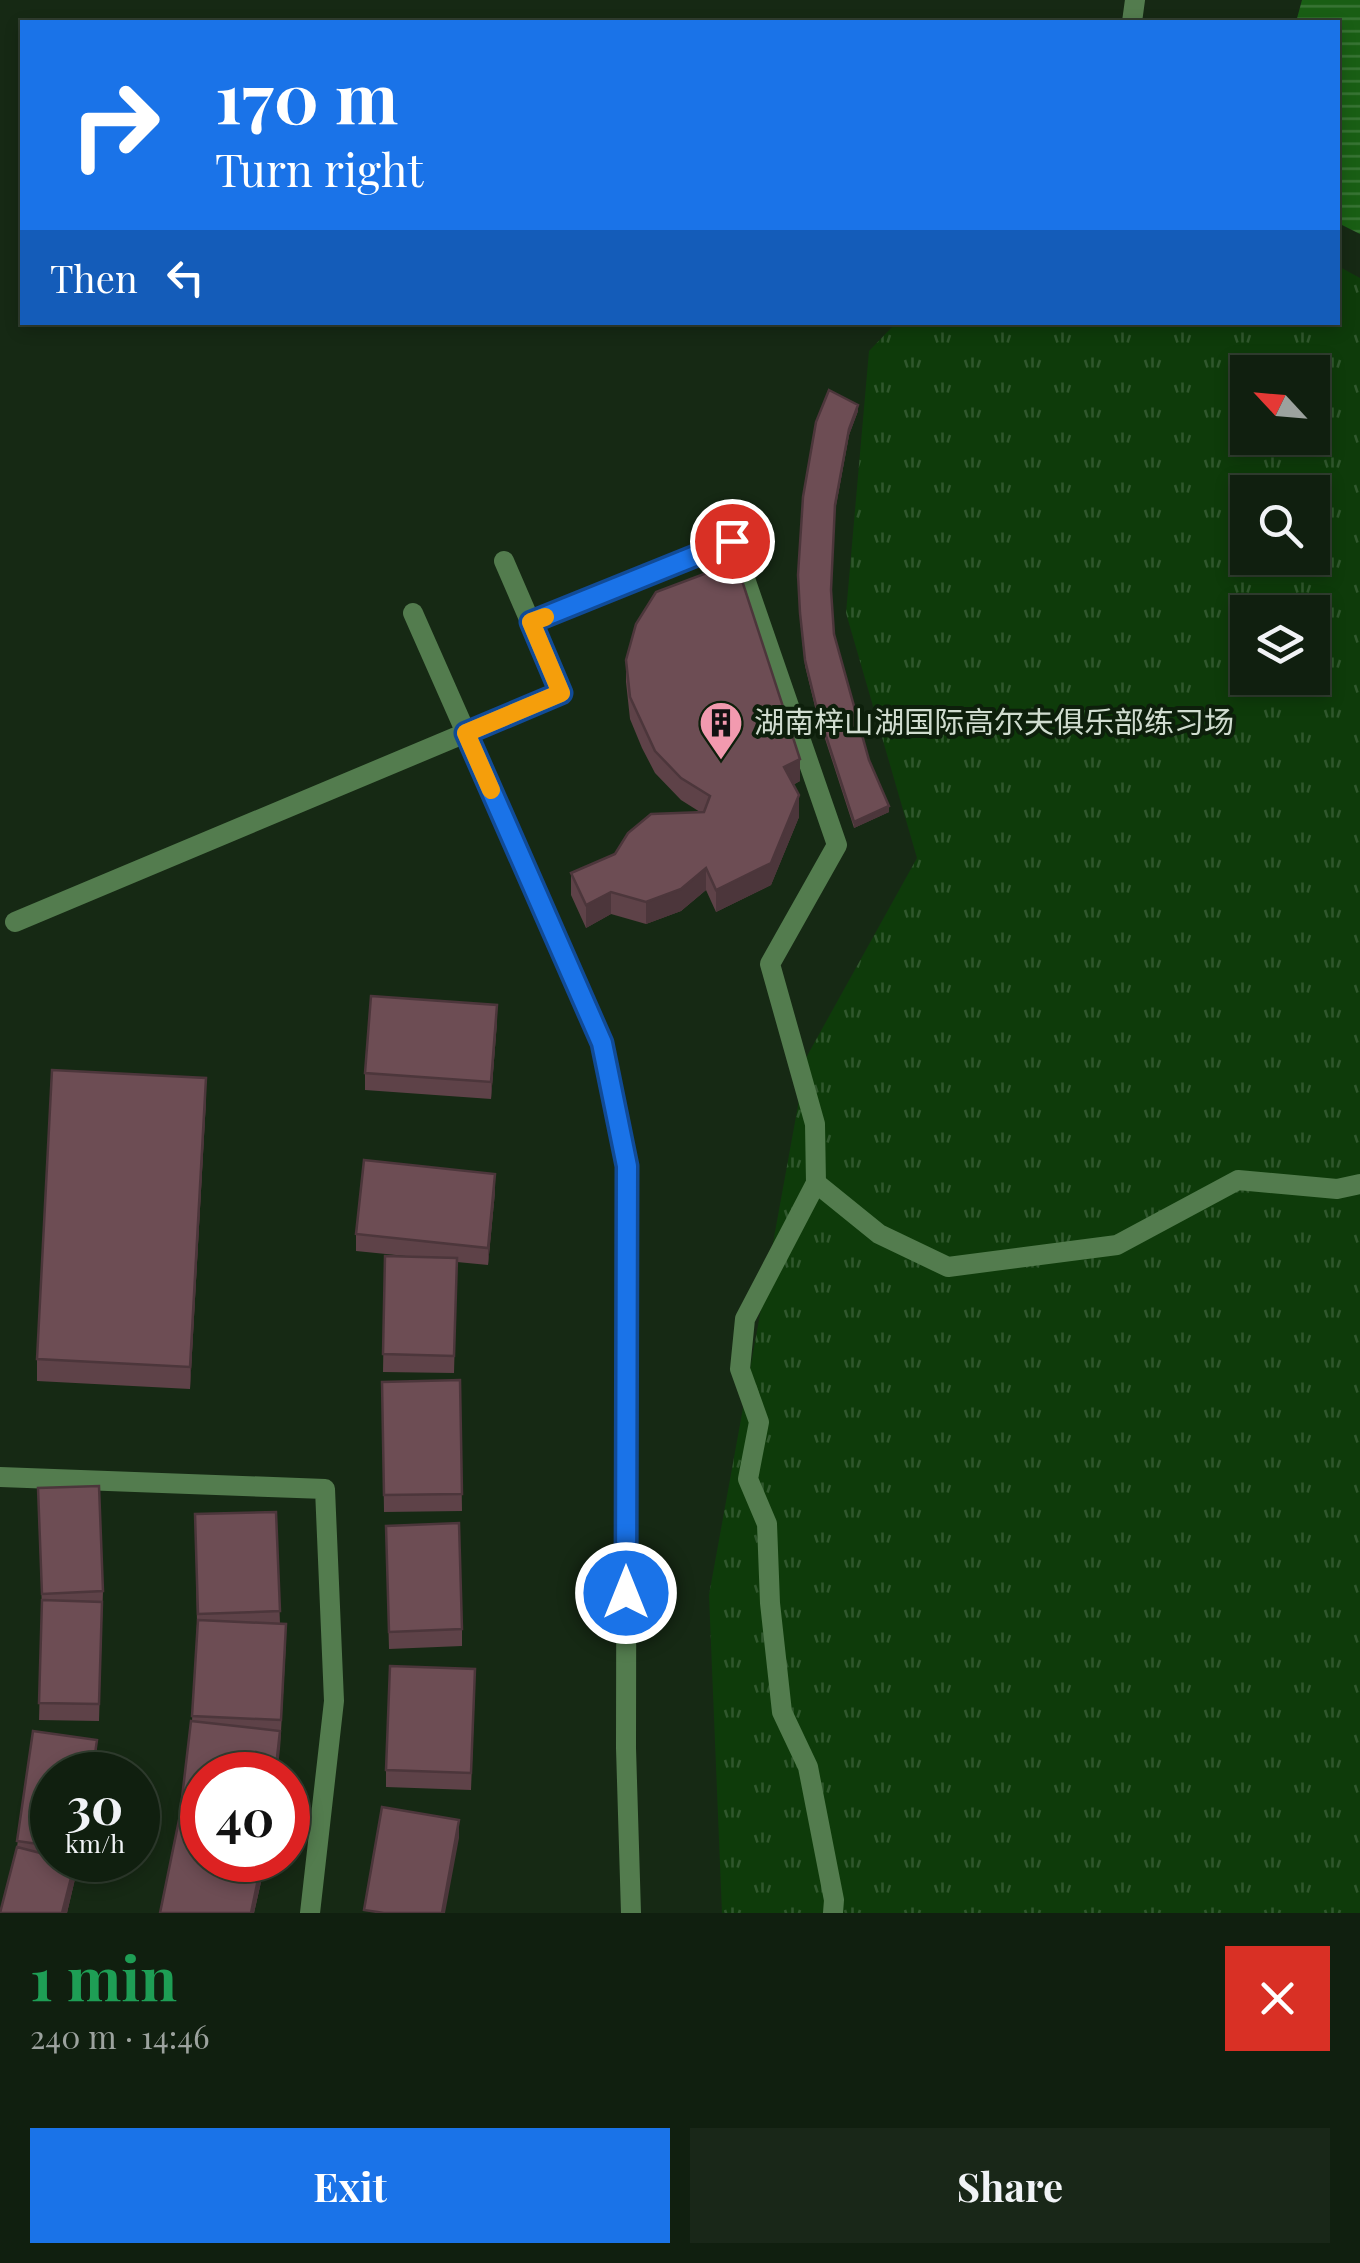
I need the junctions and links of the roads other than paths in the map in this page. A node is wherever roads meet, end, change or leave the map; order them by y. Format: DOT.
graph roads {
  1 [pos="504,561"];
  2 [pos="413,613"];
  3 [pos="531,622"];
  4 [pos="466,733"];
  5 [pos="15,922"];
  6 [pos="816,1183"];
  7 [pos="1360,1184"];
  8 [pos="0,1477"];
  9 [pos="310,1913"];
  10 [pos="631,1913"];
  11 [pos="832,1913"];
  1 -- 3 [label="street"];
  2 -- 4 [label="street"];
  3 -- 4 [label="street"];
  3 -- 6 [label="street"];
  4 -- 5 [label="street"];
  4 -- 10 [label="street"];
  6 -- 7 [label="street"];
  6 -- 11 [label="street"];
  8 -- 9 [label="street"];
}
